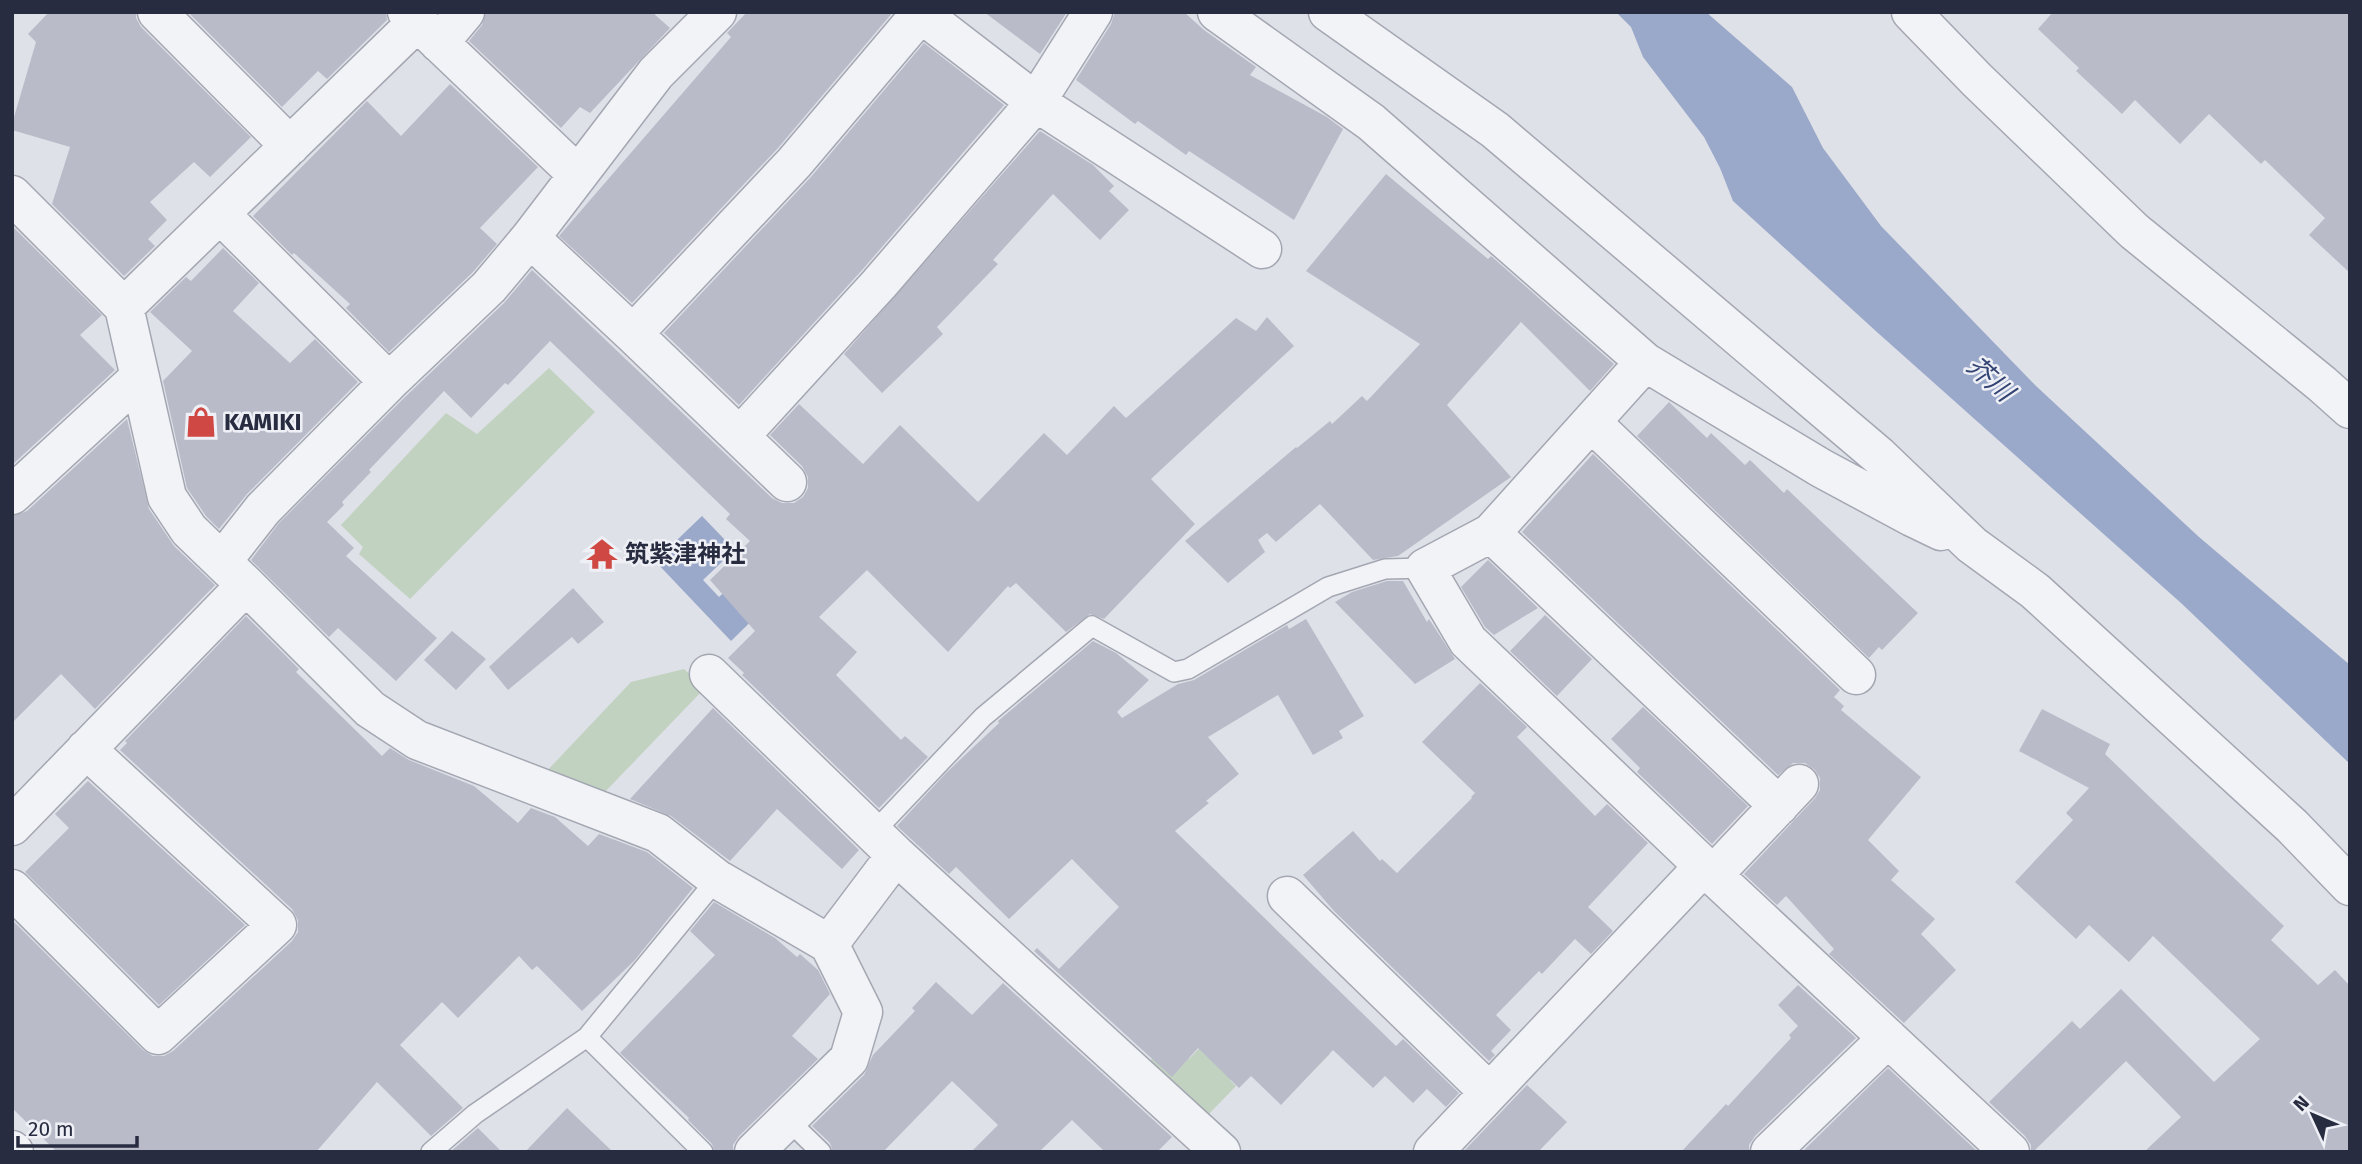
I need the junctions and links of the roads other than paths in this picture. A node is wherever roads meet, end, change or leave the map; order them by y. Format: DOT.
graph roads {
  1 [pos="157,12"];
  2 [pos="465,12"];
  3 [pos="717,12"];
  4 [pos="1093,12"];
  5 [pos="1217,12"];
  6 [pos="1328,12"];
  7 [pos="1910,12"];
  8 [pos="920,13"];
  9 [pos="421,26"];
  10 [pos="1036,102"];
  11 [pos="290,146"];
  12 [pos="578,175"];
  13 [pos="12,195"];
  14 [pos="219,214"];
  15 [pos="530,239"];
  16 [pos="1262,249"];
  17 [pos="124,307"];
  18 [pos="633,334"];
  19 [pos="1645,362"];
  20 [pos="140,377"];
  21 [pos="389,382"];
  22 [pos="2350,409"];
  23 [pos="1591,422"];
  24 [pos="740,436"];
  25 [pos="787,482"];
  26 [pos="12,495"];
  27 [pos="1491,533"];
  28 [pos="1972,545"];
  29 [pos="1425,568"];
  30 [pos="234,572"];
  31 [pos="709,674"];
  32 [pos="1857,675"];
  33 [pos="86,749"];
  34 [pos="12,826"];
  35 [pos="885,844"];
  36 [pos="1709,870"];
  37 [pos="717,879"];
  38 [pos="2350,886"];
  39 [pos="12,889"];
  40 [pos="1287,896"];
  41 [pos="829,944"];
  42 [pos="587,1037"];
  43 [pos="1888,1038"];
  44 [pos="1489,1092"];
  45 [pos="788,1120"];
  46 [pos="431,1152"];
  47 [pos="703,1152"];
  48 [pos="754,1152"];
  49 [pos="821,1152"];
  50 [pos="1221,1152"];
  51 [pos="1433,1152"];
  52 [pos="1770,1152"];
  53 [pos="2011,1152"];
  1 -- 11 [label="street"];
  2 -- 9 [label="street"];
  3 -- 12 [label="street"];
  4 -- 10 [label="street"];
  5 -- 19 [label="street"];
  6 -- 28 [label="street"];
  7 -- 22 [label="street"];
  8 -- 10 [label="street"];
  8 -- 18 [label="street"];
  9 -- 11 [label="street"];
  9 -- 12 [label="street"];
  10 -- 16 [label="street"];
  10 -- 24 [label="street"];
  11 -- 14 [label="street"];
  12 -- 15 [label="street"];
  13 -- 17 [label="street"];
  14 -- 17 [label="street"];
  14 -- 21 [label="street"];
  15 -- 18 [label="street"];
  15 -- 21 [label="street"];
  17 -- 20 [label="street"];
  18 -- 24 [label="street"];
  19 -- 23 [label="street"];
  19 -- 28 [label="street"];
  20 -- 26 [label="street"];
  20 -- 30 [label="street"];
  21 -- 30 [label="street"];
  23 -- 27 [label="street"];
  23 -- 32 [label="street"];
  24 -- 25 [label="street"];
  27 -- 29 [label="street"];
  27 -- 36 [label="street"];
  28 -- 38 [label="street"];
  29 -- 35 [label="lane"];
  29 -- 36 [label="street"];
  30 -- 33 [label="street"];
  30 -- 37 [label="street"];
  31 -- 35 [label="street"];
  33 -- 34 [label="street"];
  33 -- 39 [label="street"];
  35 -- 41 [label="street"];
  35 -- 50 [label="street"];
  36 -- 43 [label="street"];
  36 -- 44 [label="street"];
  37 -- 41 [label="street"];
  37 -- 42 [label="lane"];
  40 -- 44 [label="street"];
  41 -- 45 [label="street"];
  42 -- 46 [label="lane"];
  42 -- 47 [label="lane"];
  43 -- 52 [label="street"];
  43 -- 53 [label="street"];
  44 -- 51 [label="street"];
  45 -- 48 [label="street"];
  45 -- 49 [label="lane"];
}
